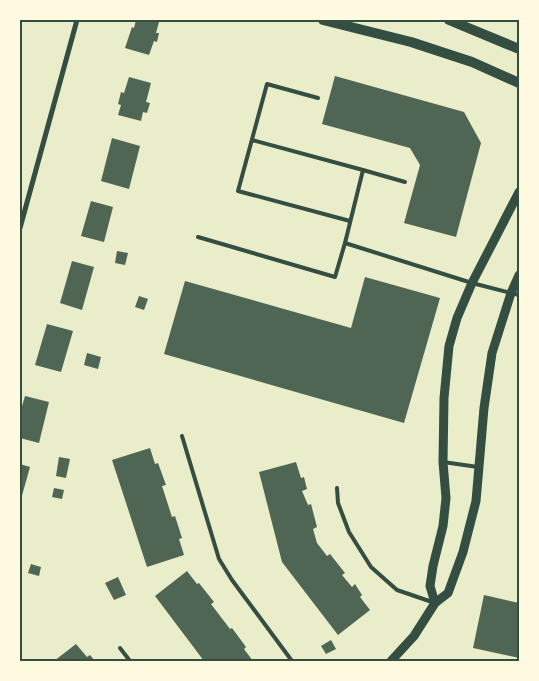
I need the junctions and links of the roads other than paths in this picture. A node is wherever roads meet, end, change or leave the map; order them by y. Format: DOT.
graph roads {
  1 [pos="77,20"];
  2 [pos="323,20"];
  3 [pos="449,20"];
  4 [pos="519,50"];
  5 [pos="519,83"];
  6 [pos="318,98"];
  7 [pos="252,140"];
  8 [pos="363,170"];
  9 [pos="405,182"];
  10 [pos="519,192"];
  11 [pos="350,221"];
  12 [pos="20,228"];
  13 [pos="198,237"];
  14 [pos="345,243"];
  15 [pos="519,275"];
  16 [pos="472,283"];
  17 [pos="515,294"];
  18 [pos="182,436"];
  19 [pos="443,462"];
  20 [pos="479,467"];
  21 [pos="337,488"];
  22 [pos="435,603"];
  23 [pos="120,648"];
  24 [pos="130,661"];
  25 [pos="292,661"];
  26 [pos="391,661"];
  1 -- 12 [label="street"];
  2 -- 5 [label="main road"];
  3 -- 4 [label="main road"];
  6 -- 7 [label="lane"];
  7 -- 8 [label="lane"];
  7 -- 11 [label="lane"];
  8 -- 9 [label="lane"];
  8 -- 11 [label="lane"];
  10 -- 16 [label="street"];
  11 -- 14 [label="lane"];
  13 -- 14 [label="lane"];
  14 -- 16 [label="lane"];
  15 -- 17 [label="street"];
  16 -- 17 [label="lane"];
  16 -- 19 [label="street"];
  17 -- 20 [label="street"];
  18 -- 25 [label="lane"];
  19 -- 20 [label="lane"];
  19 -- 22 [label="street"];
  20 -- 22 [label="street"];
  21 -- 22 [label="lane"];
  22 -- 26 [label="street"];
  23 -- 24 [label="lane"];
}
